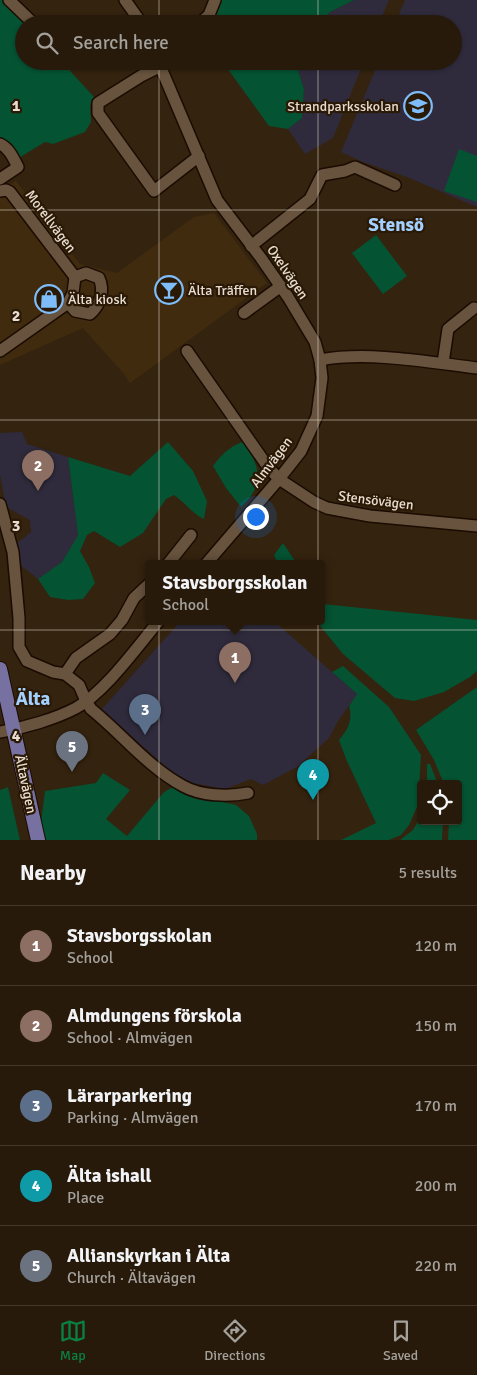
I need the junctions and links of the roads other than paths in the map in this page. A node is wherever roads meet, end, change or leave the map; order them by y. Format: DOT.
graph roads {
  1 [pos="9,0"];
  2 [pos="125,0"];
  3 [pos="215,0"];
  4 [pos="25,15"];
  5 [pos="136,15"];
  6 [pos="209,15"];
  7 [pos="150,70"];
  8 [pos="163,70"];
  9 [pos="0,144"];
  10 [pos="199,156"];
  11 [pos="0,179"];
  12 [pos="395,185"];
  13 [pos="0,191"];
  14 [pos="251,246"];
  15 [pos="75,277"];
  16 [pos="280,286"];
  17 [pos="68,303"];
  18 [pos="474,308"];
  19 [pos="244,313"];
  20 [pos="0,351"];
  21 [pos="187,351"];
  22 [pos="320,360"];
  23 [pos="443,363"];
  24 [pos="477,368"];
  25 [pos="279,479"];
  26 [pos="0,504"];
  27 [pos="477,526"];
  28 [pos="191,535"];
  29 [pos="171,560"];
  30 [pos="209,560"];
  31 [pos="145,588"];
  32 [pos="155,625"];
  33 [pos="0,669"];
  34 [pos="65,674"];
  35 [pos="86,701"];
  36 [pos="15,730"];
  37 [pos="0,732"];
  38 [pos="248,793"];
  39 [pos="38,840"];
  1 -- 4 [label="street"];
  2 -- 5 [label="street"];
  3 -- 6 [label="street"];
  7 -- 10 [label="street"];
  8 -- 10 [label="street, Oxelvägen"];
  9 -- 11 [label="street"];
  10 -- 14 [label="street, Oxelvägen"];
  12 -- 14 [label="street"];
  13 -- 15 [label="street, Morellvägen"];
  14 -- 16 [label="street, Oxelvägen"];
  15 -- 17 [label="street"];
  15 -- 17 [label="street"];
  16 -- 19 [label="street"];
  16 -- 22 [label="street, Oxelvägen"];
  17 -- 20 [label="street"];
  18 -- 23 [label="street"];
  21 -- 25 [label="street, Stensövägen"];
  22 -- 23 [label="street"];
  22 -- 25 [label="street, Almvägen"];
  23 -- 24 [label="street"];
  25 -- 27 [label="street, Stensövägen"];
  25 -- 30 [label="street, Almvägen"];
  26 -- 34 [label="street"];
  28 -- 29 [label="street"];
  31 -- 34 [label="street"];
  32 -- 35 [label="street"];
  33 -- 36 [label="main road, Ältavägen"];
  34 -- 35 [label="street"];
  35 -- 36 [label="street"];
  35 -- 38 [label="street"];
  36 -- 37 [label="street"];
  36 -- 39 [label="main road, Ältavägen"];
}
